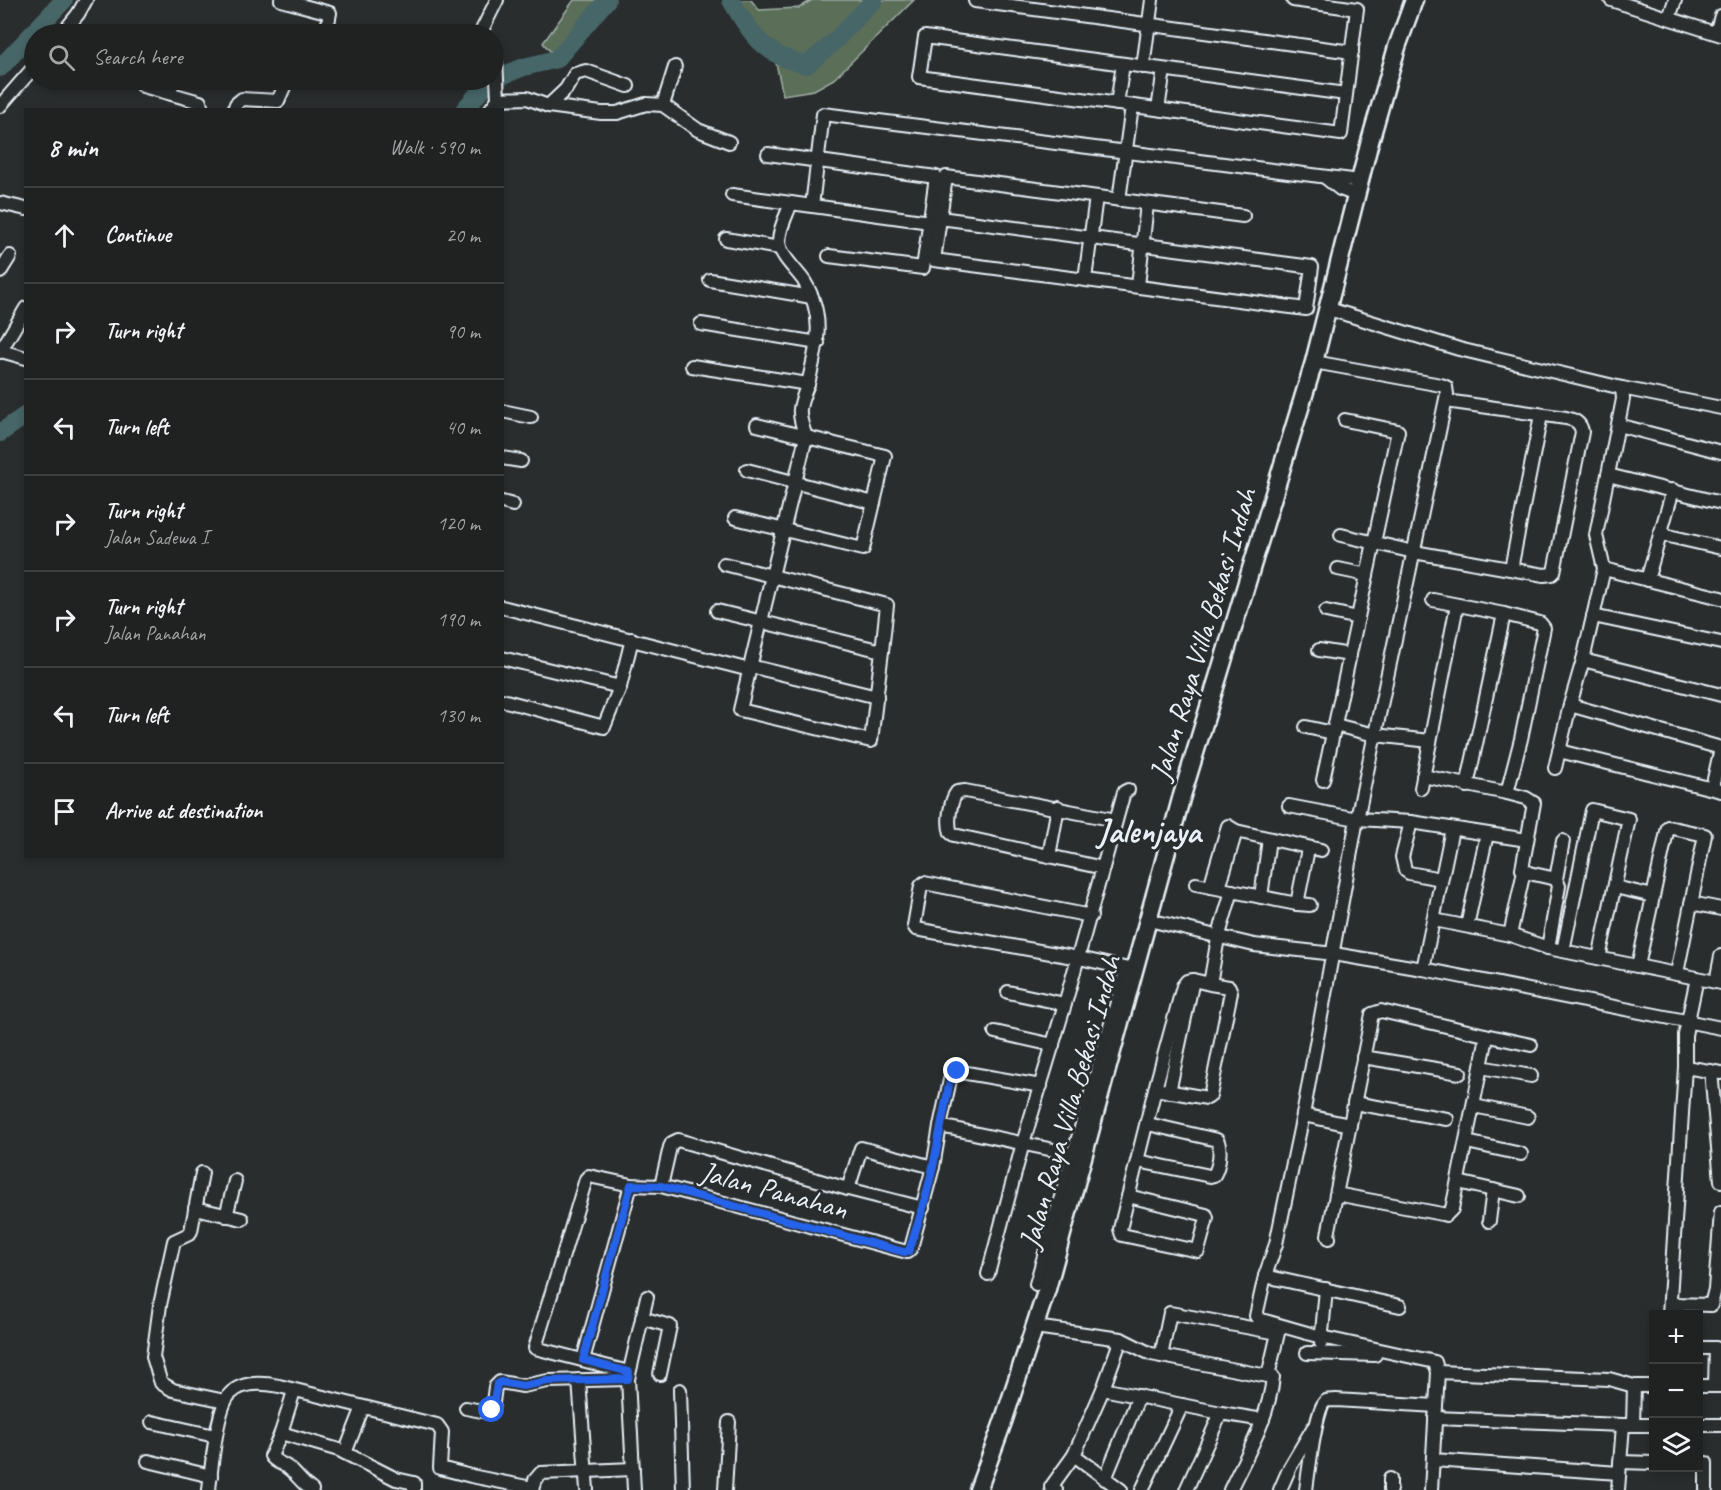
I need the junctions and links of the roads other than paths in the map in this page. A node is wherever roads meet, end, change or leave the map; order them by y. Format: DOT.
graph roads {
  1 [pos="86,0"];
  2 [pos="281,0"];
  3 [pos="496,0"];
  4 [pos="1152,0"];
  5 [pos="1293,0"];
  6 [pos="1335,0"];
  7 [pos="1414,0"];
  8 [pos="1611,0"];
  9 [pos="1675,0"];
  10 [pos="975,1"];
  11 [pos="1358,9"];
  12 [pos="1721,16"];
  13 [pos="1669,18"];
  14 [pos="70,24"];
  15 [pos="328,24"];
  16 [pos="485,24"];
  17 [pos="1149,24"];
  18 [pos="1718,34"];
  19 [pos="1352,52"];
  20 [pos="1123,64"];
  21 [pos="675,67"];
  22 [pos="1143,67"];
  23 [pos="1164,70"];
  24 [pos="24,78"];
  25 [pos="628,86"];
  26 [pos="158,90"];
  27 [pos="170,90"];
  28 [pos="283,90"];
  29 [pos="498,90"];
  30 [pos="169,93"];
  31 [pos="498,94"];
  32 [pos="1346,94"];
  33 [pos="1117,104"];
  34 [pos="663,105"];
  35 [pos="0,106"];
  36 [pos="548,106"];
  37 [pos="1136,106"];
  38 [pos="201,108"];
  39 [pos="235,108"];
  40 [pos="491,108"];
  41 [pos="1158,109"];
  42 [pos="729,142"];
  43 [pos="1129,153"];
  44 [pos="768,154"];
  45 [pos="817,161"];
  46 [pos="1358,188"];
  47 [pos="732,195"];
  48 [pos="1096,197"];
  49 [pos="1123,200"];
  50 [pos="0,203"];
  51 [pos="791,203"];
  52 [pos="1147,204"];
  53 [pos="812,206"];
  54 [pos="24,209"];
  55 [pos="1243,216"];
  56 [pos="935,220"];
  57 [pos="1091,238"];
  58 [pos="726,239"];
  59 [pos="1142,245"];
  60 [pos="780,248"];
  61 [pos="10,256"];
  62 [pos="830,256"];
  63 [pos="0,272"];
  64 [pos="1086,279"];
  65 [pos="710,280"];
  66 [pos="1138,286"];
  67 [pos="812,297"];
  68 [pos="1329,309"];
  69 [pos="24,311"];
  70 [pos="701,324"];
  71 [pos="818,343"];
  72 [pos="1,351"];
  73 [pos="24,357"];
  74 [pos="1314,362"];
  75 [pos="692,366"];
  76 [pos="808,384"];
  77 [pos="1622,388"];
  78 [pos="1446,401"];
  79 [pos="1721,408"];
  80 [pos="504,411"];
  81 [pos="1541,415"];
  82 [pos="531,417"];
  83 [pos="1345,420"];
  84 [pos="758,425"];
  85 [pos="1618,426"];
  86 [pos="806,437"];
  87 [pos="1721,452"];
  88 [pos="504,458"];
  89 [pos="521,461"];
  90 [pos="747,470"];
  91 [pos="1608,475"];
  92 [pos="795,483"];
  93 [pos="1672,490"];
  94 [pos="874,503"];
  95 [pos="1721,503"];
  96 [pos="735,518"];
  97 [pos="783,530"];
  98 [pos="1660,534"];
  99 [pos="1341,535"];
  100 [pos="1374,543"];
  101 [pos="1721,548"];
  102 [pos="1414,552"];
  103 [pos="724,564"];
  104 [pos="1338,569"];
  105 [pos="1511,569"];
  106 [pos="1604,569"];
  107 [pos="1367,575"];
  108 [pos="771,576"];
  109 [pos="1647,580"];
  110 [pos="1721,598"];
  111 [pos="1433,600"];
  112 [pos="1457,605"];
  113 [pos="504,607"];
  114 [pos="717,611"];
  115 [pos="1326,611"];
  116 [pos="1504,614"];
  117 [pos="1593,616"];
  118 [pos="1358,618"];
  119 [pos="761,621"];
  120 [pos="632,639"];
  121 [pos="1721,643"];
  122 [pos="1319,650"];
  123 [pos="882,651"];
  124 [pos="1350,654"];
  125 [pos="504,658"];
  126 [pos="1583,660"];
  127 [pos="750,668"];
  128 [pos="620,687"];
  129 [pos="1721,695"];
  130 [pos="877,697"];
  131 [pos="504,701"];
  132 [pos="1570,705"];
  133 [pos="1306,727"];
  134 [pos="1334,729"];
  135 [pos="1375,735"];
  136 [pos="1430,741"];
  137 [pos="1559,751"];
  138 [pos="1556,768"];
  139 [pos="1323,780"];
  140 [pos="1467,786"];
  141 [pos="1716,789"];
  142 [pos="1128,790"];
  143 [pos="1507,793"];
  144 [pos="1172,804"];
  145 [pos="1289,806"];
  146 [pos="1058,807"];
  147 [pos="1357,819"];
  148 [pos="1116,820"];
  149 [pos="1411,822"];
  150 [pos="1452,829"];
  151 [pos="1487,834"];
  152 [pos="1269,839"];
  153 [pos="1527,840"];
  154 [pos="1563,841"];
  155 [pos="1049,856"];
  156 [pos="1103,868"];
  157 [pos="1524,871"];
  158 [pos="1441,879"];
  159 [pos="1556,879"];
  160 [pos="1196,884"];
  161 [pos="1214,887"];
  162 [pos="1615,887"];
  163 [pos="1232,891"];
  164 [pos="1653,896"];
  165 [pos="1261,897"];
  166 [pos="1691,903"];
  167 [pos="1297,904"];
  168 [pos="1310,905"];
  169 [pos="1721,909"];
  170 [pos="1091,916"];
  171 [pos="1149,920"];
  172 [pos="1434,920"];
  173 [pos="1467,926"];
  174 [pos="1510,935"];
  175 [pos="1218,938"];
  176 [pos="1548,948"];
  177 [pos="1563,951"];
  178 [pos="1334,954"];
  179 [pos="1721,956"];
  180 [pos="1079,958"];
  181 [pos="1599,958"];
  182 [pos="1638,966"];
  183 [pos="1423,969"];
  184 [pos="1131,970"];
  185 [pos="1677,973"];
  186 [pos="1697,978"];
  187 [pos="1193,980"];
  188 [pos="1718,982"];
  189 [pos="1210,984"];
  190 [pos="1008,992"];
  191 [pos="1065,1004"];
  192 [pos="1689,1021"];
  193 [pos="1721,1028"];
  194 [pos="995,1032"];
  195 [pos="1485,1035"];
  196 [pos="1053,1045"];
  197 [pos="1531,1045"];
  198 [pos="1364,1057"];
  199 [pos="1481,1067"];
  200 [pos="1685,1067"];
  201 [pos="1716,1072"];
  202 [pos="1460,1073"];
  203 [pos="1531,1076"];
  204 [pos="1041,1086"];
  205 [pos="1155,1089"];
  206 [pos="1169,1092"];
  207 [pos="1354,1103"];
  208 [pos="1474,1106"];
  209 [pos="1303,1115"];
  210 [pos="1528,1117"];
  211 [pos="1447,1119"];
  212 [pos="1148,1124"];
  213 [pos="1350,1125"];
  214 [pos="940,1126"];
  215 [pos="1467,1142"];
  216 [pos="1023,1143"];
  217 [pos="1521,1154"];
  218 [pos="1078,1155"];
  219 [pos="1138,1161"];
  220 [pos="1720,1161"];
  221 [pos="933,1167"];
  222 [pos="202,1173"];
  223 [pos="235,1181"];
  224 [pos="1721,1181"];
  225 [pos="1458,1182"];
  226 [pos="631,1185"];
  227 [pos="661,1186"];
  228 [pos="848,1189"];
  229 [pos="1493,1190"];
  230 [pos="1336,1194"];
  231 [pos="1128,1196"];
  232 [pos="1519,1196"];
  233 [pos="195,1208"];
  234 [pos="923,1208"];
  235 [pos="1721,1212"];
  236 [pos="226,1216"];
  237 [pos="242,1219"];
  238 [pos="1489,1221"];
  239 [pos="1329,1238"];
  240 [pos="1719,1251"];
  241 [pos="988,1274"];
  242 [pos="1265,1276"];
  243 [pos="1036,1284"];
  244 [pos="1326,1289"];
  245 [pos="1718,1289"];
  246 [pos="647,1298"];
  247 [pos="1716,1305"];
  248 [pos="1400,1306"];
  249 [pos="1670,1309"];
  250 [pos="642,1318"];
  251 [pos="1035,1327"];
  252 [pos="1321,1336"];
  253 [pos="1121,1339"];
  254 [pos="1703,1348"];
  255 [pos="1403,1355"];
  256 [pos="1161,1356"];
  257 [pos="583,1360"];
  258 [pos="1438,1372"];
  259 [pos="660,1374"];
  260 [pos="629,1375"];
  261 [pos="1268,1376"];
  262 [pos="579,1380"];
  263 [pos="1634,1386"];
  264 [pos="1649,1386"];
  265 [pos="1718,1386"];
  266 [pos="1103,1389"];
  267 [pos="680,1390"];
  268 [pos="294,1391"];
  269 [pos="1139,1396"];
  270 [pos="225,1401"];
  271 [pos="1182,1405"];
  272 [pos="363,1407"];
  273 [pos="466,1408"];
  274 [pos="1436,1412"];
  275 [pos="1221,1413"];
  276 [pos="1263,1420"];
  277 [pos="1317,1421"];
  278 [pos="152,1422"];
  279 [pos="729,1422"];
  280 [pos="1628,1425"];
  281 [pos="1649,1425"];
  282 [pos="1703,1425"];
  283 [pos="1721,1425"];
  284 [pos="280,1433"];
  285 [pos="215,1436"];
  286 [pos="345,1453"];
  287 [pos="1074,1455"];
  288 [pos="1433,1460"];
  289 [pos="147,1461"];
  290 [pos="1649,1463"];
  291 [pos="1703,1463"];
  292 [pos="1620,1468"];
  293 [pos="633,1469"];
  294 [pos="585,1472"];
  295 [pos="211,1476"];
  296 [pos="1105,1479"];
  297 [pos="532,1489"];
  298 [pos="209,1490"];
  299 [pos="312,1490"];
  300 [pos="414,1490"];
  301 [pos="587,1490"];
  302 [pos="634,1490"];
  303 [pos="683,1490"];
  304 [pos="725,1490"];
  305 [pos="978,1490"];
  306 [pos="1056,1490"];
  307 [pos="1120,1490"];
  308 [pos="1142,1490"];
  309 [pos="1186,1490"];
  310 [pos="1230,1490"];
  311 [pos="1280,1490"];
  312 [pos="1306,1490"];
  313 [pos="1431,1490"];
  314 [pos="1618,1490"];
  315 [pos="1706,1490"];
  1 -- 14 [label="street"];
  2 -- 15 [label="street"];
  3 -- 16 [label="street"];
  4 -- 17 [label="street"];
  5 -- 11 [label="street"];
  6 -- 11 [label="street"];
  7 -- 46 [label="main road, Jalan Raya Villa Bekasi Indah"];
  8 -- 13 [label="street"];
  9 -- 13 [label="street"];
  10 -- 17 [label="street"];
  11 -- 19 [label="street"];
  12 -- 18 [label="street"];
  13 -- 18 [label="street"];
  17 -- 19 [label="street"];
  17 -- 22 [label="street"];
  19 -- 32 [label="street"];
  20 -- 22 [label="street"];
  20 -- 33 [label="street"];
  20 -- 33 [label="street"];
  21 -- 34 [label="street"];
  22 -- 23 [label="street"];
  23 -- 32 [label="street"];
  23 -- 41 [label="street"];
  24 -- 35 [label="street"];
  25 -- 36 [label="street"];
  26 -- 30 [label="street"];
  27 -- 30 [label="street"];
  28 -- 39 [label="street"];
  29 -- 31 [label="street"];
  30 -- 38 [label="street"];
  31 -- 36 [label="street"];
  31 -- 40 [label="street"];
  32 -- 41 [label="street"];
  33 -- 37 [label="street"];
  34 -- 36 [label="street"];
  34 -- 42 [label="street"];
  37 -- 41 [label="street"];
  37 -- 43 [label="street"];
  43 -- 45 [label="street"];
  43 -- 46 [label="street"];
  43 -- 49 [label="street"];
  44 -- 45 [label="street"];
  45 -- 53 [label="street"];
  45 -- 56 [label="street"];
  46 -- 68 [label="main road, Jalan Raya Villa Bekasi Indah"];
  47 -- 51 [label="street"];
  48 -- 49 [label="street"];
  48 -- 56 [label="street"];
  48 -- 57 [label="street"];
  49 -- 52 [label="street"];
  50 -- 54 [label="street"];
  51 -- 53 [label="street"];
  51 -- 60 [label="street"];
  52 -- 55 [label="street"];
  52 -- 59 [label="street"];
  53 -- 56 [label="street"];
  56 -- 57 [label="street"];
  56 -- 62 [label="street"];
  56 -- 64 [label="street"];
  57 -- 59 [label="street"];
  57 -- 64 [label="street"];
  58 -- 60 [label="street"];
  59 -- 66 [label="street"];
  59 -- 66 [label="street"];
  60 -- 67 [label="street"];
  61 -- 63 [label="street"];
  64 -- 66 [label="street"];
  65 -- 67 [label="street"];
  67 -- 71 [label="street"];
  68 -- 74 [label="main road, Jalan Raya Villa Bekasi Indah"];
  68 -- 77 [label="street"];
  69 -- 72 [label="street"];
  70 -- 71 [label="street"];
  71 -- 76 [label="street"];
  72 -- 73 [label="street"];
  74 -- 78 [label="street"];
  74 -- 171 [label="main road, Jalan Raya Villa Bekasi Indah"];
  75 -- 76 [label="street"];
  76 -- 86 [label="street"];
  77 -- 79 [label="street"];
  77 -- 85 [label="street"];
  78 -- 81 [label="street"];
  78 -- 102 [label="street"];
  80 -- 82 [label="street"];
  81 -- 105 [label="street"];
  81 -- 105 [label="street"];
  83 -- 100 [label="street"];
  84 -- 86 [label="street"];
  85 -- 87 [label="street"];
  85 -- 91 [label="street"];
  86 -- 92 [label="street"];
  86 -- 94 [label="street"];
  88 -- 89 [label="street"];
  90 -- 92 [label="street"];
  91 -- 93 [label="street"];
  91 -- 106 [label="street"];
  92 -- 94 [label="street"];
  92 -- 97 [label="street"];
  93 -- 95 [label="street"];
  93 -- 98 [label="street"];
  94 -- 97 [label="street"];
  96 -- 97 [label="street"];
  97 -- 108 [label="street"];
  98 -- 101 [label="street"];
  98 -- 109 [label="street"];
  99 -- 100 [label="street"];
  100 -- 102 [label="street"];
  100 -- 107 [label="street"];
  102 -- 105 [label="street"];
  102 -- 135 [label="street"];
  103 -- 108 [label="street"];
  104 -- 107 [label="street"];
  106 -- 109 [label="street"];
  106 -- 117 [label="street"];
  107 -- 118 [label="street"];
  108 -- 119 [label="street"];
  108 -- 123 [label="street"];
  109 -- 110 [label="street"];
  111 -- 112 [label="street"];
  112 -- 116 [label="street"];
  112 -- 136 [label="street"];
  113 -- 120 [label="street"];
  114 -- 119 [label="street"];
  115 -- 118 [label="street"];
  116 -- 140 [label="street"];
  116 -- 143 [label="street"];
  117 -- 121 [label="street"];
  117 -- 126 [label="street"];
  118 -- 124 [label="street"];
  119 -- 123 [label="street"];
  119 -- 127 [label="street"];
  120 -- 127 [label="street"];
  120 -- 128 [label="street"];
  122 -- 124 [label="street"];
  123 -- 130 [label="street"];
  124 -- 134 [label="street"];
  125 -- 128 [label="street"];
  126 -- 129 [label="street"];
  126 -- 132 [label="street"];
  127 -- 130 [label="street"];
  127 -- 130 [label="street"];
  128 -- 131 [label="street"];
  132 -- 137 [label="street"];
  132 -- 141 [label="street"];
  133 -- 134 [label="street"];
  134 -- 135 [label="street"];
  134 -- 139 [label="street"];
  135 -- 136 [label="street"];
  135 -- 147 [label="street"];
  136 -- 140 [label="street"];
  137 -- 138 [label="street"];
  137 -- 141 [label="street"];
  140 -- 143 [label="street"];
  142 -- 148 [label="street"];
  143 -- 153 [label="street"];
  144 -- 184 [label="street"];
  145 -- 147 [label="street"];
  146 -- 148 [label="street"];
  146 -- 155 [label="street"];
  146 -- 155 [label="street"];
  147 -- 149 [label="street"];
  147 -- 178 [label="street"];
  148 -- 156 [label="street"];
  149 -- 150 [label="street"];
  149 -- 158 [label="street"];
  150 -- 151 [label="street"];
  150 -- 158 [label="street"];
  151 -- 153 [label="street"];
  151 -- 173 [label="street"];
  152 -- 161 [label="street"];
  152 -- 165 [label="street"];
  152 -- 167 [label="street"];
  153 -- 157 [label="street"];
  154 -- 159 [label="street"];
  155 -- 156 [label="street"];
  156 -- 170 [label="street"];
  157 -- 159 [label="street"];
  157 -- 174 [label="street"];
  158 -- 172 [label="street"];
  159 -- 176 [label="street"];
  160 -- 161 [label="street"];
  161 -- 163 [label="street"];
  162 -- 164 [label="street"];
  162 -- 177 [label="street"];
  162 -- 181 [label="street"];
  163 -- 165 [label="street"];
  163 -- 175 [label="street"];
  164 -- 166 [label="street"];
  164 -- 182 [label="street"];
  165 -- 167 [label="street"];
  166 -- 169 [label="street"];
  166 -- 185 [label="street"];
  167 -- 168 [label="street"];
  170 -- 180 [label="street"];
  170 -- 180 [label="street"];
  171 -- 175 [label="street"];
  171 -- 184 [label="main road, Jalan Raya Villa Bekasi Indah"];
  172 -- 173 [label="street"];
  172 -- 183 [label="street"];
  173 -- 174 [label="street"];
  174 -- 176 [label="street"];
  175 -- 178 [label="street"];
  175 -- 189 [label="street"];
  176 -- 177 [label="street"];
  177 -- 181 [label="street"];
  178 -- 183 [label="street"];
  178 -- 209 [label="street"];
  179 -- 188 [label="street"];
  180 -- 184 [label="street"];
  180 -- 191 [label="street"];
  181 -- 182 [label="street"];
  182 -- 185 [label="street"];
  183 -- 192 [label="street"];
  184 -- 218 [label="main road, Jalan Raya Villa Bekasi Indah"];
  185 -- 186 [label="street"];
  186 -- 188 [label="street"];
  186 -- 192 [label="street"];
  187 -- 189 [label="street"];
  187 -- 205 [label="street"];
  187 -- 206 [label="street"];
  189 -- 206 [label="street"];
  190 -- 191 [label="street"];
  191 -- 196 [label="street"];
  192 -- 193 [label="street"];
  192 -- 200 [label="street"];
  194 -- 196 [label="street"];
  195 -- 197 [label="street"];
  195 -- 198 [label="street"];
  195 -- 199 [label="street"];
  196 -- 204 [label="street"];
  198 -- 202 [label="street"];
  198 -- 207 [label="street"];
  199 -- 203 [label="street"];
  199 -- 208 [label="street"];
  200 -- 201 [label="street"];
  200 -- 249 [label="street"];
  201 -- 220 [label="street"];
  204 -- 214 [label="street"];
  204 -- 216 [label="street"];
  205 -- 206 [label="street"];
  205 -- 212 [label="street"];
  207 -- 211 [label="street"];
  207 -- 213 [label="street"];
  208 -- 210 [label="street"];
  208 -- 215 [label="street"];
  209 -- 213 [label="street"];
  209 -- 242 [label="street"];
  212 -- 219 [label="street"];
  212 -- 219 [label="street"];
  213 -- 230 [label="street"];
  214 -- 216 [label="street"];
  214 -- 221 [label="street"];
  215 -- 217 [label="street"];
  215 -- 225 [label="street"];
  216 -- 218 [label="street"];
  216 -- 241 [label="street"];
  218 -- 243 [label="street"];
  218 -- 251 [label="main road, Jalan Raya Villa Bekasi Indah"];
  219 -- 231 [label="street"];
  220 -- 224 [label="street"];
  221 -- 228 [label="street"];
  221 -- 234 [label="street"];
  222 -- 233 [label="street"];
  223 -- 236 [label="street"];
  225 -- 229 [label="street"];
  225 -- 230 [label="street"];
  226 -- 227 [label="street, Jalan Panahan"];
  226 -- 257 [label="street"];
  226 -- 257 [label="street, Jalan Panahan"];
  227 -- 228 [label="street"];
  227 -- 234 [label="street, Jalan Panahan"];
  228 -- 234 [label="street"];
  229 -- 232 [label="street"];
  229 -- 238 [label="street"];
  230 -- 239 [label="street"];
  231 -- 231 [label="street"];
  233 -- 236 [label="street"];
  233 -- 270 [label="street"];
  235 -- 240 [label="street"];
  236 -- 237 [label="street"];
  240 -- 245 [label="street"];
  242 -- 244 [label="street"];
  242 -- 252 [label="street"];
  244 -- 248 [label="street"];
  244 -- 252 [label="street"];
  245 -- 247 [label="street"];
  246 -- 250 [label="street"];
  247 -- 249 [label="street"];
  250 -- 259 [label="street"];
  250 -- 260 [label="street"];
  251 -- 253 [label="street"];
  251 -- 305 [label="main road, Jalan Raya Villa Bekasi Indah"];
  252 -- 255 [label="street"];
  252 -- 255 [label="street"];
  253 -- 256 [label="street"];
  253 -- 266 [label="street"];
  254 -- 265 [label="street"];
  255 -- 258 [label="street"];
  256 -- 261 [label="street"];
  256 -- 261 [label="street"];
  257 -- 260 [label="street"];
  258 -- 263 [label="street"];
  258 -- 274 [label="street"];
  260 -- 262 [label="street"];
  260 -- 293 [label="street"];
  261 -- 276 [label="street"];
  262 -- 273 [label="street"];
  262 -- 294 [label="street"];
  263 -- 264 [label="street"];
  263 -- 280 [label="street"];
  266 -- 269 [label="street"];
  266 -- 287 [label="street"];
  267 -- 303 [label="street"];
  268 -- 270 [label="street"];
  268 -- 272 [label="street"];
  268 -- 284 [label="street"];
  269 -- 271 [label="street"];
  269 -- 296 [label="street"];
  270 -- 285 [label="street"];
  271 -- 275 [label="street"];
  271 -- 308 [label="street"];
  272 -- 286 [label="street"];
  272 -- 297 [label="street"];
  274 -- 277 [label="street"];
  274 -- 280 [label="street"];
  274 -- 288 [label="street"];
  275 -- 276 [label="street"];
  275 -- 309 [label="street"];
  276 -- 310 [label="street"];
  277 -- 311 [label="street"];
  277 -- 312 [label="street"];
  278 -- 285 [label="street"];
  279 -- 304 [label="street"];
  280 -- 281 [label="street"];
  280 -- 292 [label="street"];
  282 -- 283 [label="street"];
  284 -- 286 [label="street"];
  284 -- 299 [label="street"];
  285 -- 295 [label="street"];
  286 -- 300 [label="street"];
  287 -- 296 [label="street"];
  287 -- 306 [label="street"];
  288 -- 292 [label="street"];
  288 -- 313 [label="street"];
  289 -- 295 [label="street"];
  290 -- 292 [label="street"];
  291 -- 315 [label="street"];
  292 -- 314 [label="street"];
  293 -- 294 [label="street"];
  293 -- 302 [label="street"];
  294 -- 297 [label="street"];
  294 -- 301 [label="street"];
  295 -- 298 [label="street"];
  296 -- 307 [label="street"];
}
